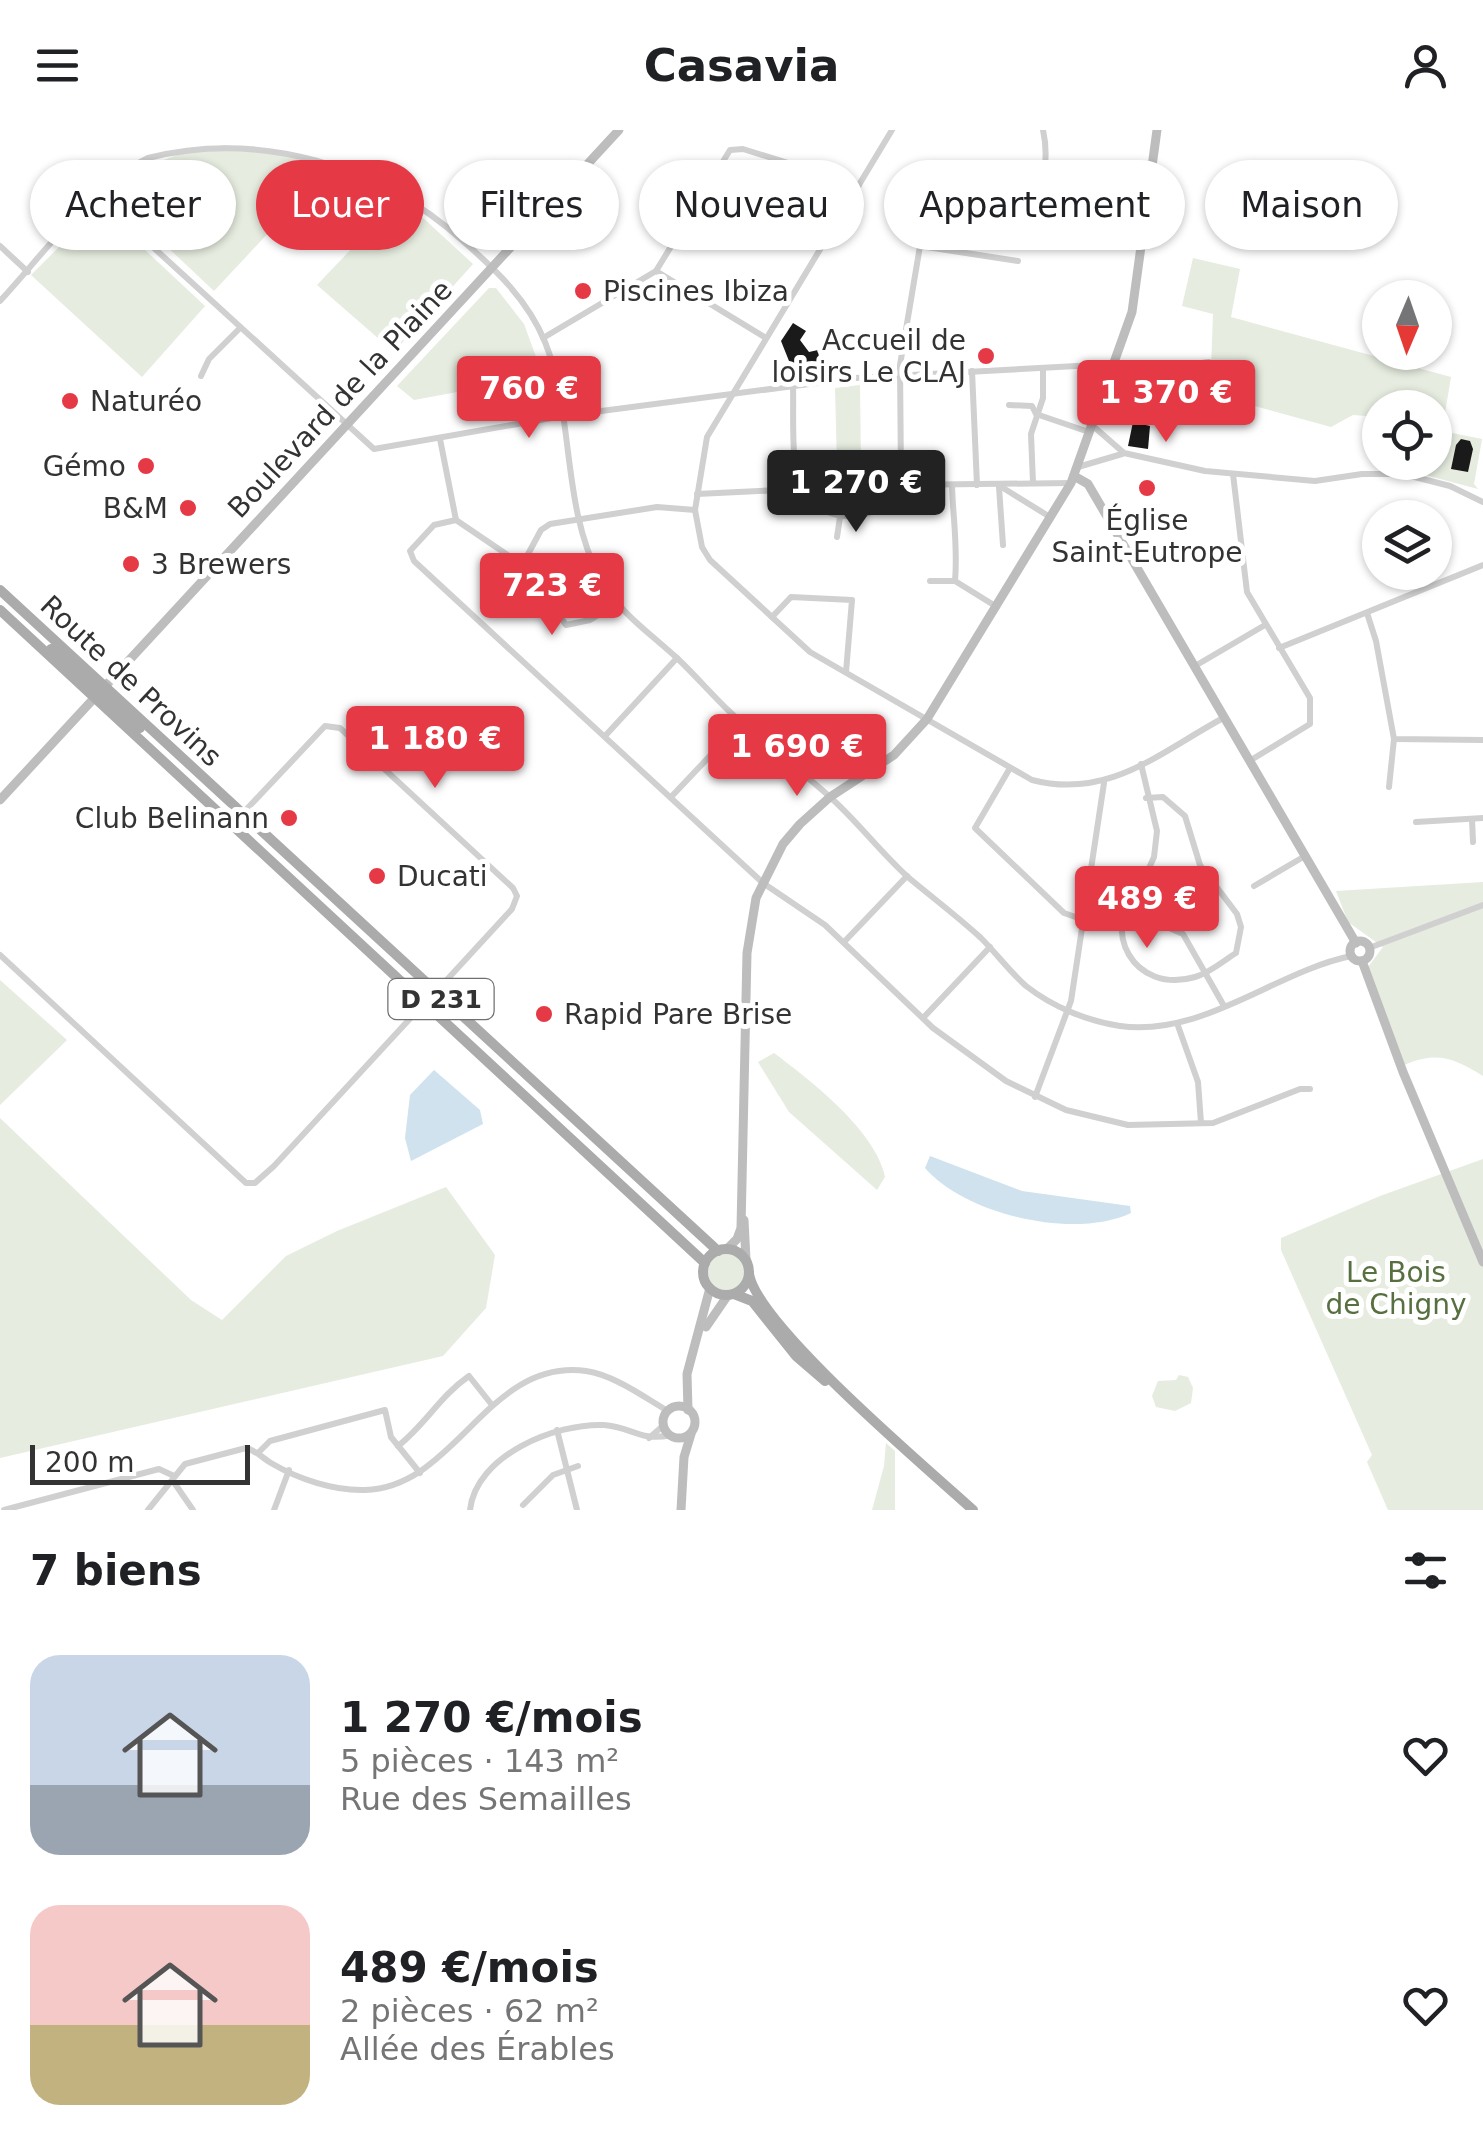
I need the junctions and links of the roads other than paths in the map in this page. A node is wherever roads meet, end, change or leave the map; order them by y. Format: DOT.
graph roads {
  1 [pos="619,130"];
  2 [pos="892,130"];
  3 [pos="1043,130"];
  4 [pos="1157,130"];
  5 [pos="203,139"];
  6 [pos="305,148"];
  7 [pos="143,160"];
  8 [pos="726,160"];
  9 [pos="781,160"];
  10 [pos="1043,160"];
  11 [pos="864,177"];
  12 [pos="0,246"];
  13 [pos="48,250"];
  14 [pos="156,250"];
  15 [pos="669,250"];
  16 [pos="819,250"];
  17 [pos="1018,260"];
  18 [pos="492,268"];
  19 [pos="656,271"];
  20 [pos="28,272"];
  21 [pos="0,301"];
  22 [pos="240,328"];
  23 [pos="544,338"];
  24 [pos="766,338"];
  25 [pos="1209,362"];
  26 [pos="1043,368"];
  27 [pos="1113,370"];
  28 [pos="972,371"];
  29 [pos="900,374"];
  30 [pos="201,376"];
  31 [pos="793,386"];
  32 [pos="734,395"];
  33 [pos="1009,405"];
  34 [pos="1036,414"];
  35 [pos="563,416"];
  36 [pos="346,426"];
  37 [pos="1092,429"];
  38 [pos="440,439"];
  39 [pos="1124,454"];
  40 [pos="1233,474"];
  41 [pos="1074,475"];
  42 [pos="1033,483"];
  43 [pos="900,485"];
  44 [pos="977,485"];
  45 [pos="999,485"];
  46 [pos="952,486"];
  47 [pos="802,489"];
  48 [pos="697,494"];
  49 [pos="1483,502"];
  50 [pos="695,510"];
  51 [pos="840,517"];
  52 [pos="1050,517"];
  53 [pos="579,519"];
  54 [pos="456,520"];
  55 [pos="837,537"];
  56 [pos="1003,546"];
  57 [pos="520,560"];
  58 [pos="1483,565"];
  59 [pos="955,580"];
  60 [pos="930,582"];
  61 [pos="0,590"];
  62 [pos="616,604"];
  63 [pos="998,608"];
  64 [pos="2,612"];
  65 [pos="1367,613"];
  66 [pos="772,616"];
  67 [pos="1265,626"];
  68 [pos="1279,648"];
  69 [pos="677,658"];
  70 [pos="1194,666"];
  71 [pos="846,672"];
  72 [pos="99,692"];
  73 [pos="1225,717"];
  74 [pos="928,719"];
  75 [pos="742,722"];
  76 [pos="605,736"];
  77 [pos="1394,739"];
  78 [pos="1483,740"];
  79 [pos="1250,760"];
  80 [pos="1140,764"];
  81 [pos="1010,768"];
  82 [pos="1104,782"];
  83 [pos="1389,787"];
  84 [pos="672,796"];
  85 [pos="830,796"];
  86 [pos="1146,798"];
  87 [pos="0,800"];
  88 [pos="242,814"];
  89 [pos="1472,818"];
  90 [pos="1483,818"];
  91 [pos="1416,822"];
  92 [pos="1474,842"];
  93 [pos="1305,856"];
  94 [pos="907,876"];
  95 [pos="763,883"];
  96 [pos="1254,886"];
  97 [pos="1140,888"];
  98 [pos="1483,905"];
  99 [pos="1084,920"];
  100 [pos="845,942"];
  101 [pos="1356,943"];
  102 [pos="990,947"];
  103 [pos="1369,948"];
  104 [pos="0,955"];
  105 [pos="1351,956"];
  106 [pos="1362,961"];
  107 [pos="1204,974"];
  108 [pos="424,983"];
  109 [pos="443,984"];
  110 [pos="413,993"];
  111 [pos="444,1002"];
  112 [pos="1224,1006"];
  113 [pos="417,1011"];
  114 [pos="1068,1011"];
  115 [pos="435,1013"];
  116 [pos="923,1018"];
  117 [pos="1177,1022"];
  118 [pos="1310,1090"];
  119 [pos="1035,1098"];
  120 [pos="1201,1123"];
  121 [pos="740,1208"];
  122 [pos="722,1250"];
  123 [pos="746,1260"];
  124 [pos="1483,1262"];
  125 [pos="705,1263"];
  126 [pos="749,1274"];
  127 [pos="710,1288"];
  128 [pos="731,1294"];
  129 [pos="696,1342"];
  130 [pos="686,1388"];
  131 [pos="492,1405"];
  132 [pos="672,1409"];
  133 [pos="688,1410"];
  134 [pos="664,1424"];
  135 [pos="556,1430"];
  136 [pos="691,1432"];
  137 [pos="674,1436"];
  138 [pos="648,1439"];
  139 [pos="398,1446"];
  140 [pos="259,1452"];
  141 [pos="684,1457"];
  142 [pos="578,1466"];
  143 [pos="568,1468"];
  144 [pos="289,1470"];
  145 [pos="420,1473"];
  146 [pos="174,1479"];
  147 [pos="939,1479"];
  148 [pos="523,1506"];
  149 [pos="4,1510"];
  150 [pos="148,1510"];
  151 [pos="193,1510"];
  152 [pos="274,1510"];
  153 [pos="470,1510"];
  154 [pos="577,1510"];
  155 [pos="682,1510"];
  156 [pos="973,1510"];
  1 -- 18 [label="main road, Boulevard de la Plaine"];
  2 -- 11 [label="street"];
  3 -- 10 [label="street"];
  4 -- 27 [label="main road"];
  5 -- 7 [label="street"];
  6 -- 18 [label="street"];
  8 -- 9 [label="street"];
  12 -- 20 [label="street"];
  13 -- 20 [label="street"];
  14 -- 22 [label="street"];
  15 -- 19 [label="street"];
  16 -- 24 [label="street"];
  17 -- 29 [label="street"];
  18 -- 23 [label="street"];
  18 -- 36 [label="main road, Boulevard de la Plaine"];
  19 -- 23 [label="street"];
  19 -- 24 [label="street"];
  20 -- 21 [label="street"];
  22 -- 30 [label="street"];
  22 -- 36 [label="street"];
  23 -- 35 [label="street"];
  24 -- 32 [label="street"];
  25 -- 27 [label="street"];
  26 -- 27 [label="street"];
  26 -- 28 [label="street"];
  26 -- 34 [label="street"];
  27 -- 37 [label="main road"];
  28 -- 29 [label="street"];
  28 -- 44 [label="street"];
  29 -- 31 [label="street"];
  29 -- 43 [label="street"];
  31 -- 32 [label="street"];
  31 -- 47 [label="street"];
  32 -- 35 [label="street"];
  32 -- 48 [label="street"];
  33 -- 34 [label="street"];
  34 -- 37 [label="street"];
  34 -- 42 [label="street"];
  35 -- 38 [label="street"];
  35 -- 53 [label="street"];
  36 -- 38 [label="street"];
  36 -- 72 [label="main road, Boulevard de la Plaine"];
  37 -- 39 [label="street"];
  37 -- 41 [label="main road"];
  38 -- 54 [label="street"];
  39 -- 40 [label="street"];
  39 -- 41 [label="street"];
  40 -- 49 [label="street"];
  40 -- 67 [label="street"];
  41 -- 42 [label="street"];
  41 -- 52 [label="main road"];
  41 -- 70 [label="main road"];
  42 -- 45 [label="street"];
  43 -- 46 [label="street"];
  43 -- 51 [label="street"];
  44 -- 45 [label="street"];
  44 -- 46 [label="street"];
  45 -- 52 [label="street"];
  45 -- 56 [label="street"];
  46 -- 59 [label="street"];
  47 -- 48 [label="street"];
  47 -- 51 [label="street"];
  48 -- 50 [label="street"];
  50 -- 53 [label="street"];
  50 -- 66 [label="street"];
  51 -- 55 [label="street"];
  52 -- 63 [label="main road"];
  53 -- 57 [label="street"];
  53 -- 62 [label="street"];
  54 -- 57 [label="street"];
  54 -- 76 [label="street"];
  57 -- 62 [label="street"];
  58 -- 65 [label="street"];
  59 -- 60 [label="street"];
  59 -- 63 [label="street"];
  61 -- 72 [label="main road, Route de Provins / D 231"];
  62 -- 69 [label="street"];
  63 -- 74 [label="main road"];
  64 -- 72 [label="main road, Route de Provins / D 231"];
  65 -- 68 [label="street"];
  65 -- 77 [label="street"];
  66 -- 71 [label="street"];
  66 -- 71 [label="street"];
  67 -- 68 [label="street"];
  67 -- 70 [label="street"];
  68 -- 79 [label="street"];
  69 -- 75 [label="street"];
  69 -- 76 [label="street"];
  70 -- 73 [label="main road"];
  71 -- 74 [label="street"];
  72 -- 87 [label="main road, Boulevard de la Plaine"];
  72 -- 88 [label="main road, Route de Provins / D 231"];
  72 -- 110 [label="main road, Route de Provins / D 231"];
  73 -- 79 [label="main road"];
  73 -- 80 [label="street"];
  74 -- 81 [label="street"];
  74 -- 85 [label="main road"];
  75 -- 84 [label="street"];
  75 -- 85 [label="street"];
  76 -- 84 [label="street"];
  77 -- 78 [label="street"];
  77 -- 83 [label="street"];
  79 -- 93 [label="main road"];
  80 -- 82 [label="street"];
  80 -- 86 [label="street"];
  81 -- 82 [label="street"];
  81 -- 99 [label="street"];
  82 -- 99 [label="street"];
  84 -- 95 [label="street"];
  85 -- 94 [label="street"];
  85 -- 95 [label="main road"];
  86 -- 97 [label="street"];
  86 -- 107 [label="street"];
  88 -- 108 [label="main road, Route de Provins / D 231"];
  88 -- 109 [label="street"];
  89 -- 90 [label="street"];
  89 -- 91 [label="street"];
  89 -- 92 [label="street"];
  93 -- 96 [label="street"];
  93 -- 101 [label="main road"];
  94 -- 100 [label="street"];
  94 -- 102 [label="street"];
  95 -- 100 [label="street"];
  95 -- 121 [label="main road"];
  97 -- 107 [label="street"];
  97 -- 107 [label="street"];
  98 -- 103 [label="street"];
  99 -- 114 [label="street"];
  100 -- 116 [label="street"];
  101 -- 103 [label="main road"];
  101 -- 105 [label="main road"];
  102 -- 114 [label="street"];
  102 -- 116 [label="street"];
  103 -- 106 [label="main road"];
  104 -- 113 [label="street"];
  105 -- 106 [label="main road"];
  105 -- 112 [label="street"];
  106 -- 124 [label="main road"];
  107 -- 112 [label="street"];
  108 -- 109 [label="street"];
  108 -- 111 [label="main road, Route de Provins / D 231"];
  109 -- 111 [label="street"];
  110 -- 113 [label="street"];
  110 -- 115 [label="main road, Route de Provins / D 231"];
  111 -- 122 [label="main road, Route de Provins / D 231"];
  112 -- 117 [label="street"];
  113 -- 115 [label="street"];
  114 -- 117 [label="street"];
  114 -- 119 [label="street"];
  115 -- 125 [label="main road, Route de Provins / D 231"];
  116 -- 119 [label="street"];
  117 -- 120 [label="street"];
  118 -- 120 [label="street"];
  119 -- 120 [label="street"];
  121 -- 122 [label="main road"];
  121 -- 123 [label="main road"];
  122 -- 123 [label="main road"];
  122 -- 125 [label="main road"];
  123 -- 126 [label="main road"];
  125 -- 127 [label="main road"];
  126 -- 128 [label="main road"];
  126 -- 147 [label="main road"];
  127 -- 128 [label="main road"];
  127 -- 129 [label="main road"];
  128 -- 129 [label="main road"];
  128 -- 147 [label="main road"];
  129 -- 130 [label="main road"];
  130 -- 132 [label="main road"];
  130 -- 133 [label="main road"];
  131 -- 132 [label="street"];
  131 -- 139 [label="street"];
  131 -- 145 [label="street"];
  132 -- 133 [label="main road"];
  132 -- 134 [label="main road"];
  133 -- 136 [label="main road"];
  134 -- 137 [label="main road"];
  134 -- 138 [label="street"];
  135 -- 138 [label="street"];
  135 -- 143 [label="street"];
  135 -- 153 [label="street"];
  136 -- 137 [label="main road"];
  136 -- 141 [label="main road"];
  137 -- 138 [label="street"];
  137 -- 141 [label="main road"];
  139 -- 140 [label="street"];
  139 -- 145 [label="street"];
  140 -- 144 [label="street"];
  140 -- 146 [label="street"];
  141 -- 155 [label="main road"];
  142 -- 143 [label="street"];
  143 -- 148 [label="street"];
  143 -- 154 [label="street"];
  144 -- 145 [label="street"];
  144 -- 152 [label="street"];
  146 -- 149 [label="street"];
  146 -- 150 [label="street"];
  146 -- 151 [label="street"];
  147 -- 156 [label="main road"];
}
